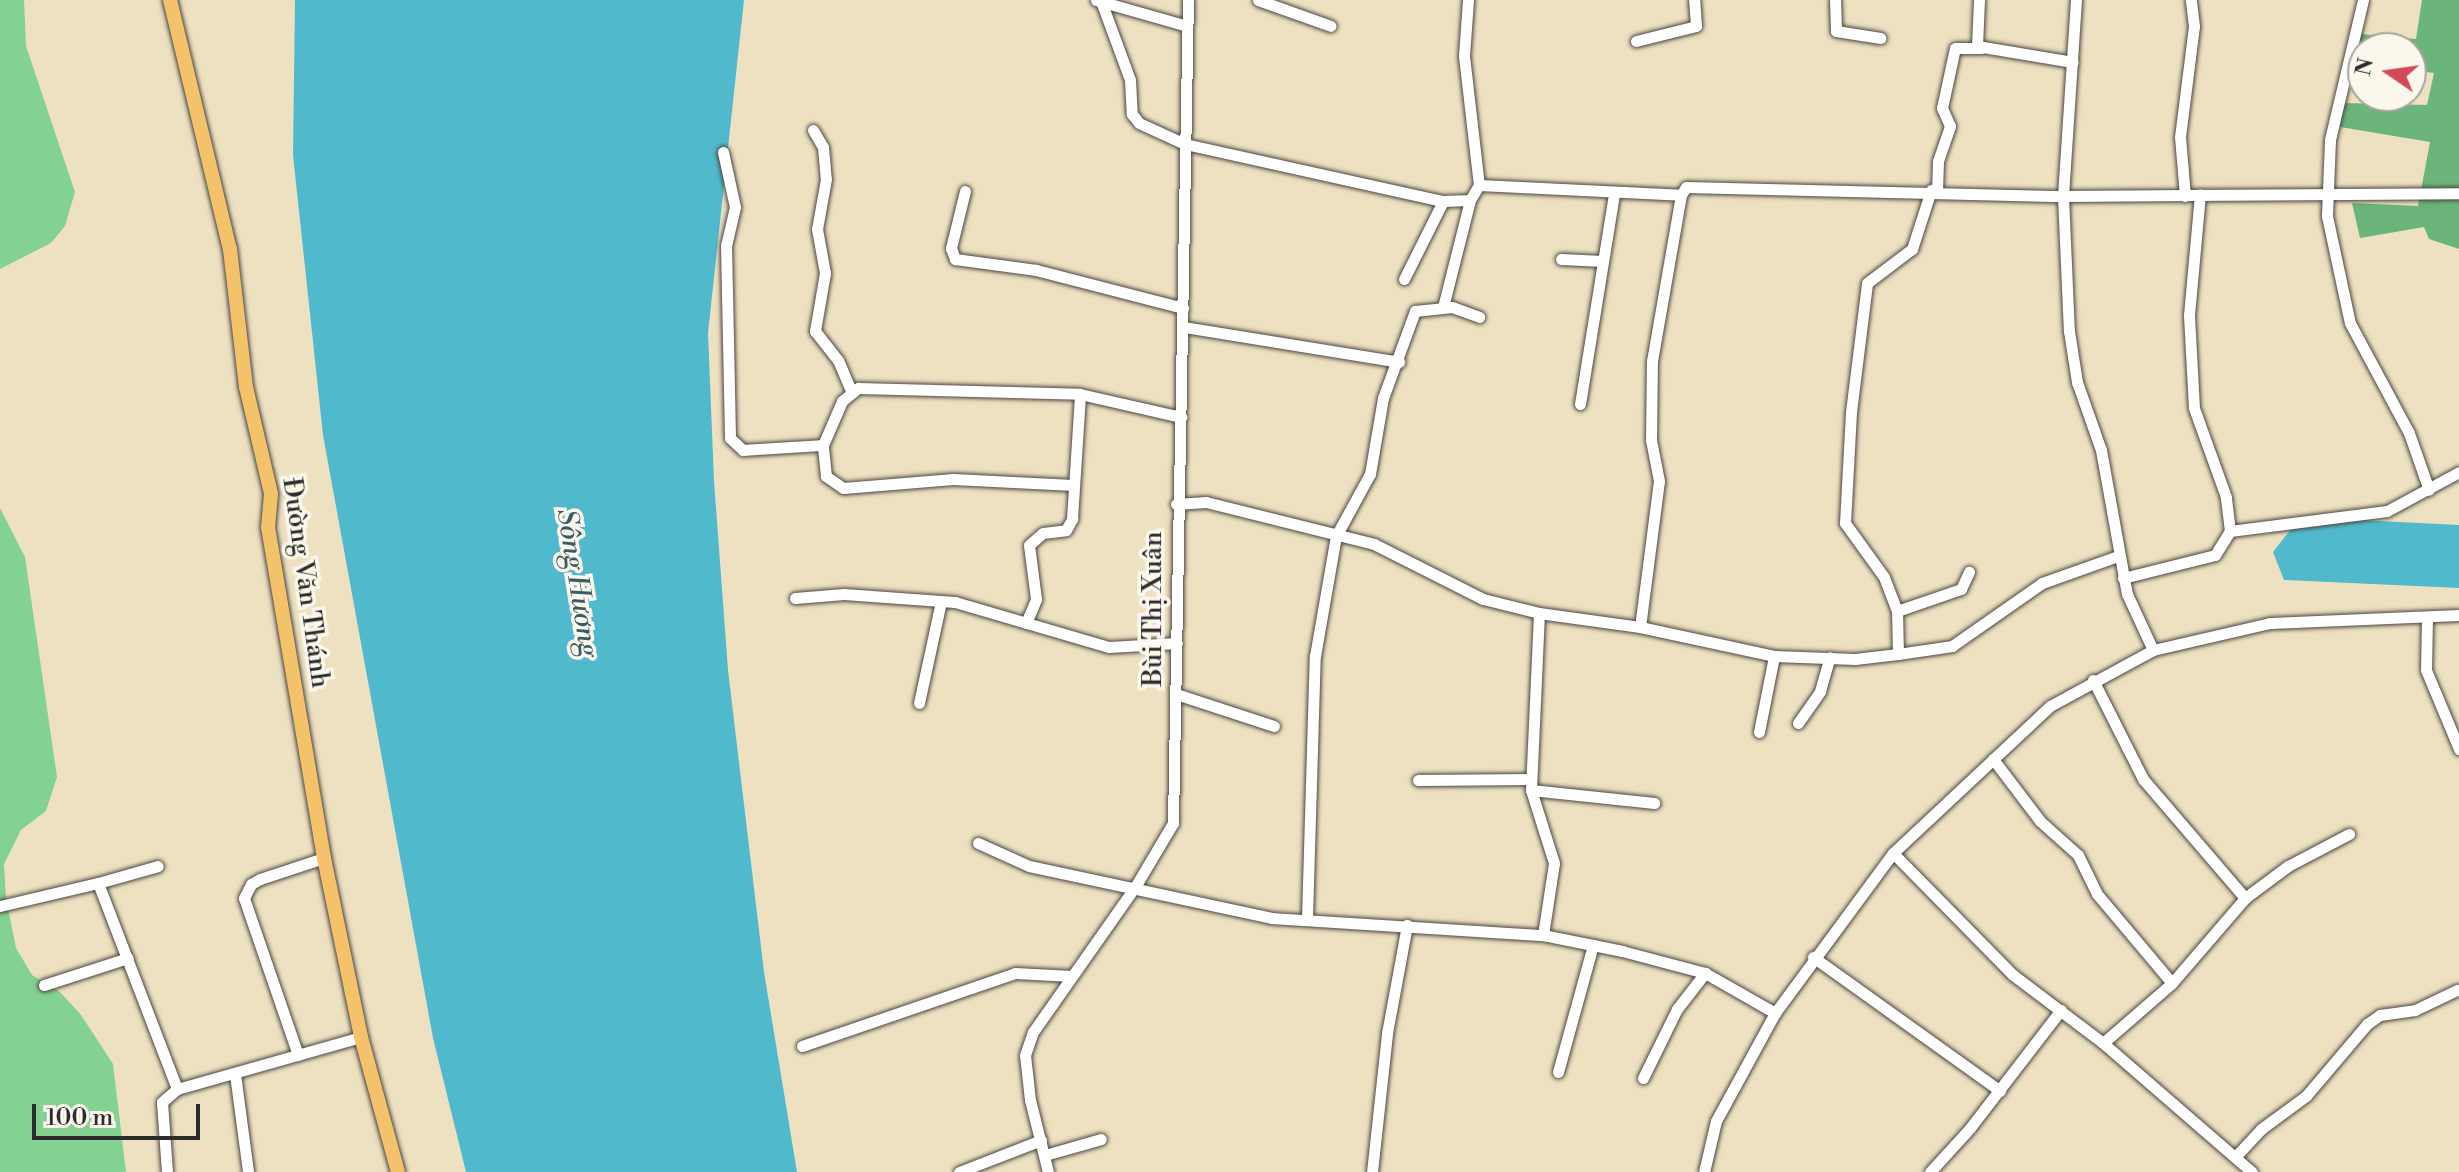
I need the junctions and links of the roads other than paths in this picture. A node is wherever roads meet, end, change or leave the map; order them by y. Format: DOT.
graph roads {
  1 [pos="170,0"];
  2 [pos="1098,0"];
  3 [pos="1188,0"];
  4 [pos="1258,0"];
  5 [pos="1468,0"];
  6 [pos="1694,0"];
  7 [pos="1835,0"];
  8 [pos="1979,0"];
  9 [pos="2076,0"];
  10 [pos="2191,0"];
  11 [pos="2363,0"];
  12 [pos="1187,26"];
  13 [pos="1331,26"];
  14 [pos="1880,38"];
  15 [pos="1636,41"];
  16 [pos="1981,48"];
  17 [pos="2073,62"];
  18 [pos="813,130"];
  19 [pos="1185,144"];
  20 [pos="723,152"];
  21 [pos="1479,185"];
  22 [pos="1934,190"];
  23 [pos="965,191"];
  24 [pos="1614,193"];
  25 [pos="2459,193"];
  26 [pos="2200,194"];
  27 [pos="2326,194"];
  28 [pos="1681,195"];
  29 [pos="2063,196"];
  30 [pos="2185,196"];
  31 [pos="1470,200"];
  32 [pos="1443,201"];
  33 [pos="1561,259"];
  34 [pos="1603,261"];
  35 [pos="1404,279"];
  36 [pos="1443,307"];
  37 [pos="1183,308"];
  38 [pos="1479,317"];
  39 [pos="1184,327"];
  40 [pos="1399,362"];
  41 [pos="851,391"];
  42 [pos="1080,394"];
  43 [pos="1580,404"];
  44 [pos="1181,417"];
  45 [pos="823,445"];
  46 [pos="2459,472"];
  47 [pos="1073,485"];
  48 [pos="2429,490"];
  49 [pos="1176,504"];
  50 [pos="2230,531"];
  51 [pos="1336,536"];
  52 [pos="2118,556"];
  53 [pos="1969,572"];
  54 [pos="2123,578"];
  55 [pos="795,598"];
  56 [pos="941,601"];
  57 [pos="1897,611"];
  58 [pos="1539,613"];
  59 [pos="2459,615"];
  60 [pos="2427,618"];
  61 [pos="1026,623"];
  62 [pos="1640,627"];
  63 [pos="1177,643"];
  64 [pos="2153,650"];
  65 [pos="1898,654"];
  66 [pos="1774,656"];
  67 [pos="1830,657"];
  68 [pos="2093,680"];
  69 [pos="1176,694"];
  70 [pos="919,703"];
  71 [pos="1798,723"];
  72 [pos="1274,726"];
  73 [pos="1759,732"];
  74 [pos="2459,749"];
  75 [pos="1993,759"];
  76 [pos="1418,780"];
  77 [pos="1531,784"];
  78 [pos="1654,803"];
  79 [pos="2349,834"];
  80 [pos="978,843"];
  81 [pos="1893,853"];
  82 [pos="324,858"];
  83 [pos="158,866"];
  84 [pos="98,883"];
  85 [pos="1135,887"];
  86 [pos="2245,898"];
  87 [pos="0,906"];
  88 [pos="1307,918"];
  89 [pos="1407,925"];
  90 [pos="1543,935"];
  91 [pos="1593,945"];
  92 [pos="1813,957"];
  93 [pos="128,958"];
  94 [pos="1705,973"];
  95 [pos="1072,976"];
  96 [pos="2172,983"];
  97 [pos="44,985"];
  98 [pos="2457,990"];
  99 [pos="2061,1010"];
  100 [pos="1775,1013"];
  101 [pos="361,1037"];
  102 [pos="2103,1043"];
  103 [pos="802,1046"];
  104 [pos="298,1055"];
  105 [pos="1558,1072"];
  106 [pos="235,1074"];
  107 [pos="1643,1078"];
  108 [pos="177,1089"];
  109 [pos="2000,1091"];
  110 [pos="1101,1139"];
  111 [pos="1041,1140"];
  112 [pos="1045,1155"];
  113 [pos="2236,1156"];
  114 [pos="167,1172"];
  115 [pos="248,1172"];
  116 [pos="398,1172"];
  117 [pos="959,1172"];
  118 [pos="1048,1172"];
  119 [pos="1372,1172"];
  120 [pos="1704,1172"];
  121 [pos="1930,1172"];
  122 [pos="2252,1172"];
  1 -- 82 [label="main road, Đường Văn Thánh"];
  2 -- 12 [label="street"];
  2 -- 19 [label="street"];
  3 -- 12 [label="street, Bùi Thị Xuân"];
  4 -- 13 [label="street"];
  5 -- 21 [label="street"];
  6 -- 15 [label="street"];
  7 -- 14 [label="street"];
  8 -- 16 [label="street"];
  9 -- 17 [label="street"];
  10 -- 30 [label="street"];
  11 -- 27 [label="street"];
  12 -- 19 [label="street, Bùi Thị Xuân"];
  16 -- 17 [label="street"];
  16 -- 22 [label="street"];
  17 -- 29 [label="street"];
  18 -- 41 [label="street"];
  19 -- 32 [label="street"];
  19 -- 37 [label="street, Bùi Thị Xuân"];
  20 -- 45 [label="street"];
  21 -- 24 [label="street"];
  21 -- 31 [label="street"];
  22 -- 28 [label="street"];
  22 -- 29 [label="street"];
  22 -- 57 [label="street"];
  23 -- 37 [label="street"];
  24 -- 28 [label="street"];
  24 -- 34 [label="street"];
  25 -- 27 [label="street"];
  26 -- 27 [label="street"];
  26 -- 30 [label="street"];
  26 -- 50 [label="street"];
  27 -- 48 [label="street"];
  28 -- 62 [label="street"];
  29 -- 30 [label="street"];
  29 -- 52 [label="street"];
  31 -- 32 [label="street"];
  31 -- 36 [label="street"];
  32 -- 35 [label="street"];
  33 -- 34 [label="street"];
  34 -- 43 [label="street"];
  36 -- 38 [label="street"];
  36 -- 40 [label="street"];
  37 -- 39 [label="street, Bùi Thị Xuân"];
  39 -- 40 [label="street"];
  39 -- 44 [label="street, Bùi Thị Xuân"];
  40 -- 51 [label="street"];
  41 -- 42 [label="street"];
  41 -- 45 [label="street"];
  42 -- 44 [label="street"];
  42 -- 47 [label="street"];
  44 -- 49 [label="street, Bùi Thị Xuân"];
  45 -- 47 [label="street"];
  46 -- 48 [label="street"];
  47 -- 61 [label="street"];
  48 -- 50 [label="street"];
  49 -- 51 [label="street"];
  49 -- 63 [label="street, Bùi Thị Xuân"];
  50 -- 54 [label="street"];
  51 -- 58 [label="street"];
  51 -- 88 [label="street"];
  52 -- 54 [label="street"];
  52 -- 65 [label="street"];
  53 -- 57 [label="street"];
  54 -- 64 [label="street"];
  55 -- 56 [label="street"];
  56 -- 61 [label="street"];
  56 -- 70 [label="street"];
  57 -- 65 [label="street"];
  58 -- 62 [label="street"];
  58 -- 77 [label="street"];
  59 -- 60 [label="street"];
  60 -- 64 [label="street"];
  60 -- 74 [label="street"];
  61 -- 63 [label="street"];
  62 -- 66 [label="street"];
  63 -- 69 [label="street, Bùi Thị Xuân"];
  64 -- 68 [label="street"];
  65 -- 67 [label="street"];
  66 -- 67 [label="street"];
  66 -- 73 [label="street"];
  67 -- 71 [label="street"];
  68 -- 75 [label="street"];
  68 -- 86 [label="street"];
  69 -- 72 [label="street"];
  69 -- 85 [label="street, Bùi Thị Xuân"];
  75 -- 81 [label="street"];
  75 -- 96 [label="street"];
  76 -- 77 [label="street"];
  77 -- 78 [label="street"];
  77 -- 90 [label="street"];
  79 -- 86 [label="street"];
  80 -- 85 [label="street"];
  81 -- 92 [label="street"];
  81 -- 99 [label="street"];
  82 -- 101 [label="main road, Đường Văn Thánh"];
  82 -- 104 [label="street"];
  83 -- 84 [label="street"];
  84 -- 87 [label="street"];
  84 -- 93 [label="street"];
  85 -- 88 [label="street"];
  85 -- 95 [label="street, Bùi Thị Xuân"];
  86 -- 96 [label="street"];
  88 -- 89 [label="street"];
  89 -- 90 [label="street"];
  89 -- 119 [label="street"];
  90 -- 91 [label="street"];
  91 -- 94 [label="street"];
  91 -- 105 [label="street"];
  92 -- 100 [label="street"];
  92 -- 109 [label="street"];
  93 -- 97 [label="street"];
  93 -- 108 [label="street"];
  94 -- 100 [label="street"];
  94 -- 107 [label="street"];
  95 -- 103 [label="street"];
  95 -- 111 [label="street, Bùi Thị Xuân"];
  96 -- 102 [label="street"];
  98 -- 113 [label="street"];
  99 -- 102 [label="street"];
  99 -- 109 [label="street"];
  100 -- 120 [label="street"];
  101 -- 104 [label="street"];
  101 -- 116 [label="main road, Đường Văn Thánh"];
  102 -- 113 [label="street"];
  104 -- 106 [label="street"];
  106 -- 108 [label="street"];
  106 -- 115 [label="street"];
  108 -- 114 [label="street"];
  109 -- 121 [label="street"];
  110 -- 112 [label="street"];
  111 -- 112 [label="street, Bùi Thị Xuân"];
  111 -- 117 [label="street"];
  112 -- 118 [label="street, Bùi Thị Xuân"];
  113 -- 122 [label="street"];
}
